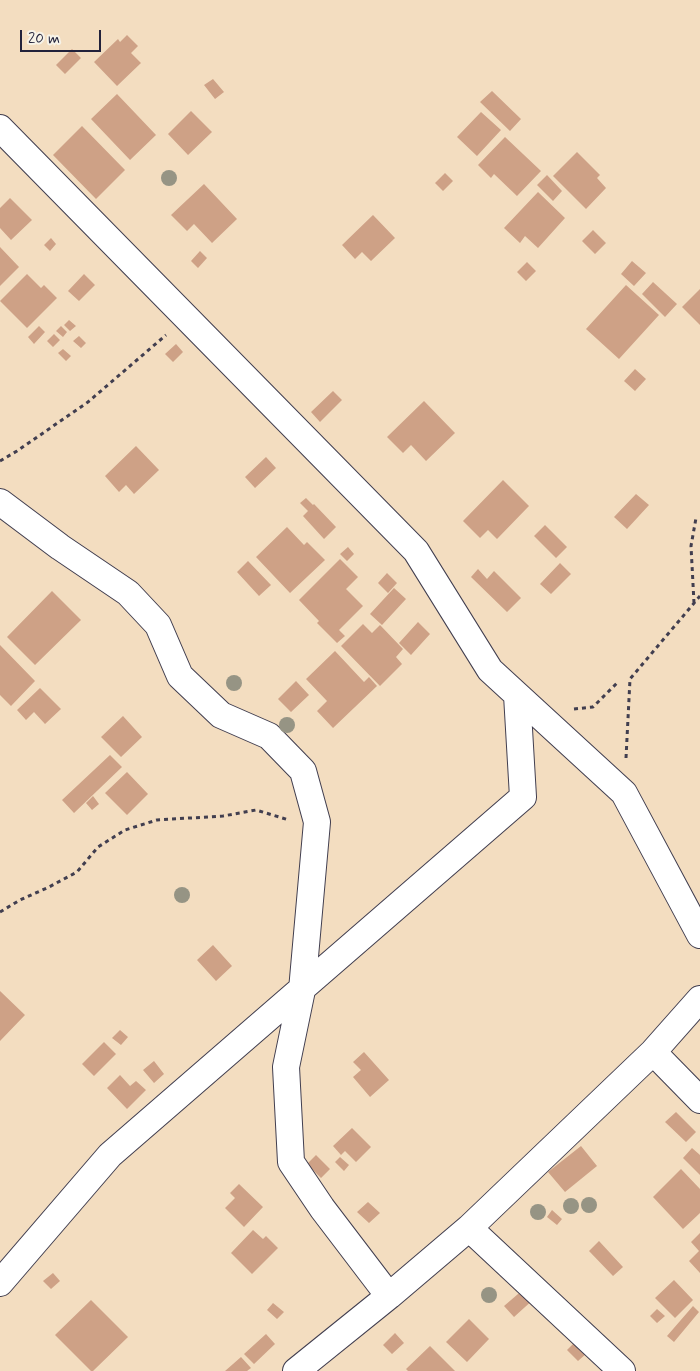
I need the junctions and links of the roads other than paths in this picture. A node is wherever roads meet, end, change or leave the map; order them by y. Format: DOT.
graph roads {
  1 [pos="0,128"];
  2 [pos="0,502"];
  3 [pos="527,704"];
  4 [pos="700,935"];
  5 [pos="302,990"];
  6 [pos="700,999"];
  7 [pos="653,1052"];
  8 [pos="700,1100"];
  9 [pos="469,1228"];
  10 [pos="0,1284"];
  11 [pos="390,1296"];
  12 [pos="296,1371"];
  13 [pos="622,1371"];
  1 -- 3 [label="street"];
  2 -- 5 [label="street"];
  3 -- 4 [label="street"];
  3 -- 5 [label="street"];
  5 -- 10 [label="street"];
  5 -- 11 [label="street"];
  6 -- 7 [label="street"];
  7 -- 8 [label="street"];
  7 -- 9 [label="street"];
  9 -- 11 [label="street"];
  9 -- 13 [label="street"];
  11 -- 12 [label="street"];
}
